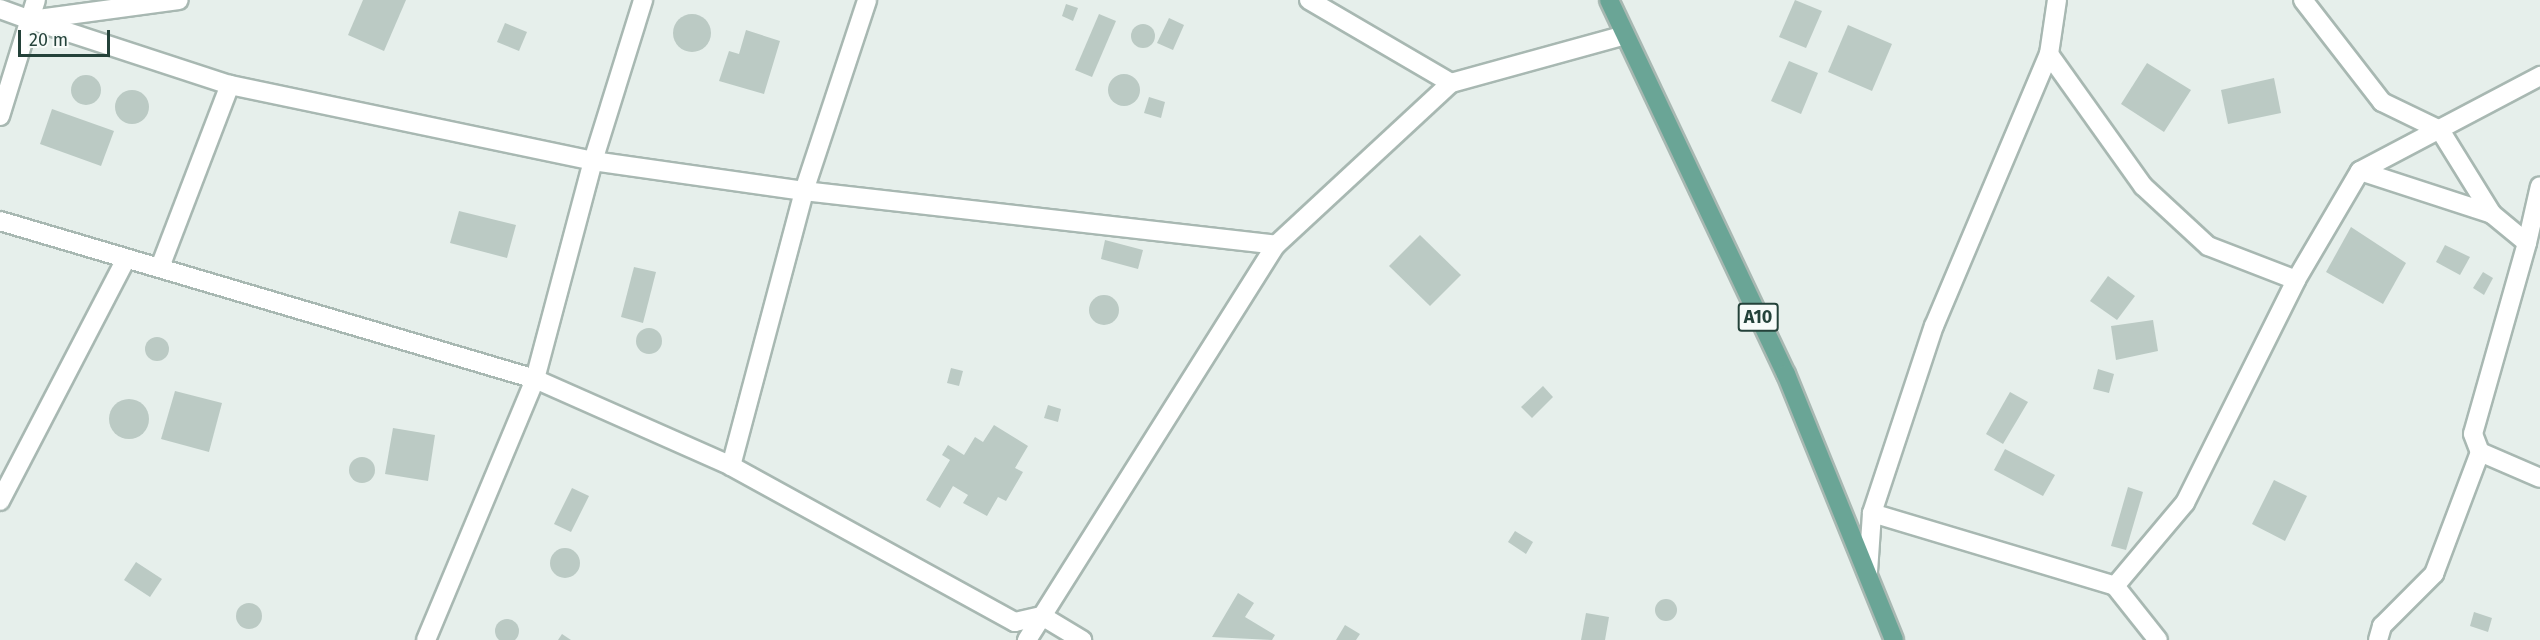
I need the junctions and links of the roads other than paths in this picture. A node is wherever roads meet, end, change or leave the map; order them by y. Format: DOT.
graph roads {
  1 [pos="36,0"];
  2 [pos="178,0"];
  3 [pos="644,0"];
  4 [pos="867,0"];
  5 [pos="1309,0"];
  6 [pos="1609,0"];
  7 [pos="2056,0"];
  8 [pos="2303,0"];
  9 [pos="0,9"];
  10 [pos="31,20"];
  11 [pos="1625,35"];
  12 [pos="2049,54"];
  13 [pos="2540,76"];
  14 [pos="1451,83"];
  15 [pos="230,85"];
  16 [pos="0,116"];
  17 [pos="2440,130"];
  18 [pos="593,160"];
  19 [pos="2360,171"];
  20 [pos="2540,186"];
  21 [pos="804,191"];
  22 [pos="2492,214"];
  23 [pos="0,221"];
  24 [pos="2527,243"];
  25 [pos="1276,244"];
  26 [pos="126,259"];
  27 [pos="160,267"];
  28 [pos="2296,280"];
  29 [pos="535,379"];
  30 [pos="2480,452"];
  31 [pos="731,466"];
  32 [pos="2540,478"];
  33 [pos="0,501"];
  34 [pos="1872,513"];
  35 [pos="1868,572"];
  36 [pos="2115,586"];
  37 [pos="1042,616"];
  38 [pos="426,640"];
  39 [pos="1027,640"];
  40 [pos="1082,640"];
  41 [pos="1894,640"];
  42 [pos="2158,640"];
  43 [pos="2378,640"];
  1 -- 10 [label="street"];
  2 -- 10 [label="street"];
  3 -- 18 [label="street"];
  4 -- 21 [label="street"];
  5 -- 14 [label="street"];
  6 -- 11 [label="main road, A10"];
  7 -- 12 [label="street"];
  8 -- 17 [label="street"];
  9 -- 10 [label="street"];
  10 -- 15 [label="street"];
  10 -- 16 [label="street"];
  11 -- 14 [label="street"];
  11 -- 35 [label="main road, A10"];
  12 -- 28 [label="street"];
  12 -- 34 [label="street"];
  13 -- 17 [label="street"];
  14 -- 25 [label="street"];
  15 -- 18 [label="street"];
  15 -- 27 [label="street"];
  17 -- 19 [label="street"];
  17 -- 22 [label="street"];
  18 -- 21 [label="street"];
  18 -- 29 [label="street"];
  19 -- 22 [label="street"];
  19 -- 28 [label="street"];
  20 -- 24 [label="street"];
  21 -- 25 [label="street"];
  21 -- 31 [label="street"];
  22 -- 24 [label="street"];
  23 -- 26 [label="street"];
  24 -- 30 [label="street"];
  25 -- 37 [label="street"];
  26 -- 27 [label="street"];
  26 -- 33 [label="street"];
  27 -- 29 [label="street"];
  28 -- 36 [label="street"];
  29 -- 31 [label="street"];
  29 -- 38 [label="street"];
  30 -- 32 [label="street"];
  30 -- 43 [label="street"];
  31 -- 37 [label="street"];
  34 -- 35 [label="street"];
  34 -- 36 [label="street"];
  35 -- 41 [label="main road, A10"];
  36 -- 42 [label="street"];
  37 -- 39 [label="street"];
  37 -- 40 [label="street"];
}
